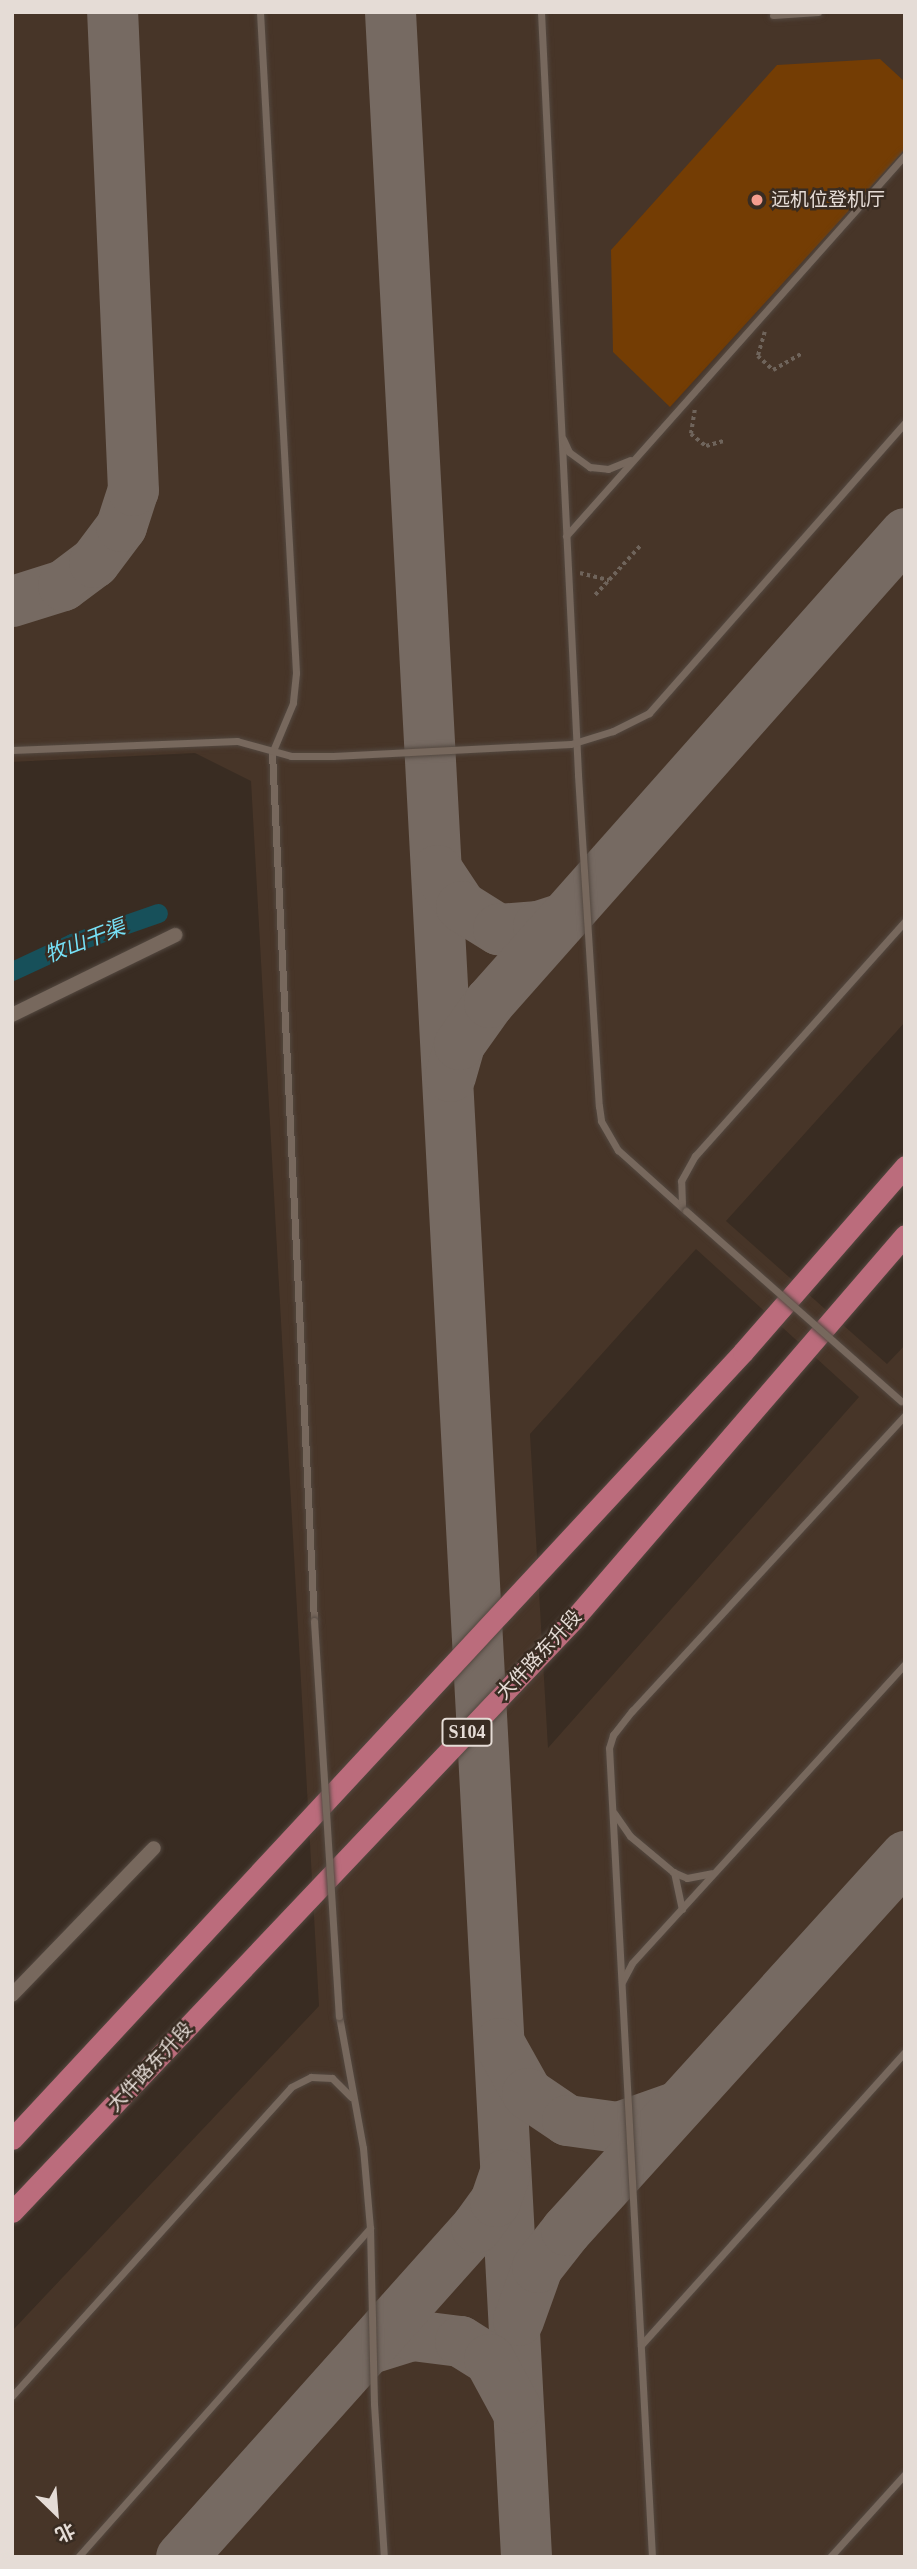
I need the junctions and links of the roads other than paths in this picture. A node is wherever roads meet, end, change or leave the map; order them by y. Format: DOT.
graph roads {
  1 [pos="260,12"];
  2 [pos="541,12"];
  3 [pos="818,12"];
  4 [pos="774,15"];
  5 [pos="905,155"];
  6 [pos="905,423"];
  7 [pos="561,437"];
  8 [pos="642,451"];
  9 [pos="566,536"];
  10 [pos="576,743"];
  11 [pos="12,750"];
  12 [pos="272,753"];
  13 [pos="905,921"];
  14 [pos="175,935"];
  15 [pos="12,1015"];
  16 [pos="905,1166"];
  17 [pos="686,1211"];
  18 [pos="905,1235"];
  19 [pos="903,1403"];
  20 [pos="905,1415"];
  21 [pos="905,1664"];
  22 [pos="612,1810"];
  23 [pos="154,1848"];
  24 [pos="673,1872"];
  25 [pos="715,1872"];
  26 [pos="681,1909"];
  27 [pos="620,1993"];
  28 [pos="12,1996"];
  29 [pos="905,2052"];
  30 [pos="355,2103"];
  31 [pos="12,2139"];
  32 [pos="12,2212"];
  33 [pos="370,2228"];
  34 [pos="641,2345"];
  35 [pos="12,2396"];
  36 [pos="905,2474"];
  37 [pos="78,2557"];
  38 [pos="384,2557"];
  39 [pos="652,2557"];
  40 [pos="830,2557"];
  1 -- 12 [label="lane"];
  2 -- 7 [label="lane"];
  3 -- 4 [label="lane"];
  5 -- 8 [label="lane"];
  6 -- 10 [label="lane"];
  7 -- 8 [label="lane"];
  7 -- 9 [label="lane"];
  8 -- 9 [label="lane"];
  9 -- 10 [label="lane"];
  10 -- 12 [label="lane"];
  10 -- 17 [label="lane"];
  11 -- 12 [label="lane"];
  12 -- 30 [label="lane, bridge"];
  13 -- 17 [label="lane"];
  14 -- 15 [label="street"];
  16 -- 31 [label="main road, S104"];
  17 -- 19 [label="lane, bridge"];
  18 -- 32 [label="main road, 大件路东升段 / S104"];
  20 -- 22 [label="lane"];
  21 -- 25 [label="lane"];
  22 -- 24 [label="lane"];
  22 -- 27 [label="lane"];
  23 -- 28 [label="street"];
  24 -- 25 [label="lane"];
  24 -- 26 [label="lane"];
  25 -- 26 [label="lane"];
  26 -- 27 [label="lane"];
  27 -- 34 [label="lane"];
  29 -- 34 [label="lane"];
  30 -- 33 [label="lane"];
  30 -- 35 [label="lane"];
  33 -- 37 [label="lane"];
  33 -- 38 [label="lane"];
  34 -- 39 [label="lane"];
  36 -- 40 [label="lane"];
}
